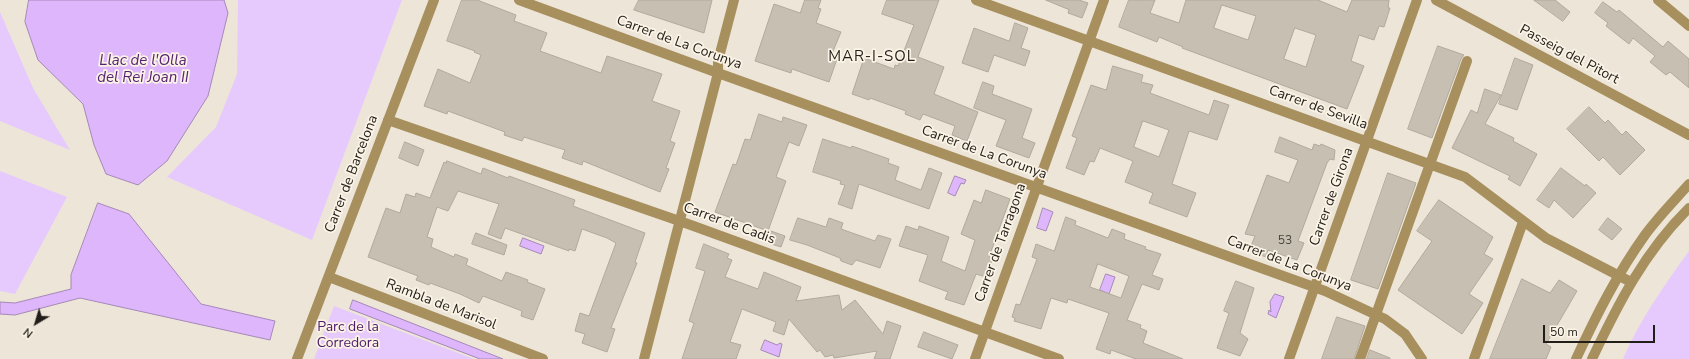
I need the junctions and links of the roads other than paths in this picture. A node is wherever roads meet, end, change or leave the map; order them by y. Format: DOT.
graph roads {
  1 [pos="434,0"];
  2 [pos="519,0"];
  3 [pos="734,0"];
  4 [pos="976,0"];
  5 [pos="1104,0"];
  6 [pos="1417,0"];
  7 [pos="1436,0"];
  8 [pos="1658,0"];
  9 [pos="1689,26"];
  10 [pos="1089,40"];
  11 [pos="1467,61"];
  12 [pos="718,73"];
  13 [pos="388,120"];
  14 [pos="1689,136"];
  15 [pos="1368,141"];
  16 [pos="1430,164"];
  17 [pos="1689,184"];
  18 [pos="1036,187"];
  19 [pos="1689,208"];
  20 [pos="679,221"];
  21 [pos="1523,222"];
  22 [pos="1619,276"];
  23 [pos="328,277"];
  24 [pos="1631,282"];
  25 [pos="1315,287"];
  26 [pos="1376,314"];
  27 [pos="984,332"];
  28 [pos="297,359"];
  29 [pos="543,359"];
  30 [pos="644,359"];
  31 [pos="975,359"];
  32 [pos="1059,359"];
  33 [pos="1289,359"];
  34 [pos="1360,359"];
  35 [pos="1422,359"];
  36 [pos="1474,359"];
  37 [pos="1576,359"];
  38 [pos="1592,359"];
  1 -- 13 [label="street, Carrer de Barcelona"];
  2 -- 12 [label="street, Carrer de La Corunya"];
  3 -- 12 [label="street"];
  4 -- 10 [label="street, Carrer de Sevilla"];
  5 -- 10 [label="street, Carrer de Tarragona"];
  6 -- 15 [label="street, Carrer de Girona"];
  7 -- 14 [label="street, Passeig del Pitort"];
  8 -- 9 [label="street"];
  10 -- 15 [label="street, Carrer de Sevilla"];
  10 -- 18 [label="street, Carrer de Tarragona"];
  11 -- 16 [label="street"];
  12 -- 18 [label="street, Carrer de La Corunya"];
  12 -- 20 [label="street"];
  13 -- 20 [label="street, Carrer de Cadis"];
  13 -- 23 [label="street, Carrer de Barcelona"];
  15 -- 16 [label="street, Carrer de Sevilla"];
  15 -- 25 [label="street, Carrer de Girona"];
  16 -- 21 [label="street, Carrer de Sevilla"];
  16 -- 26 [label="street"];
  17 -- 22 [label="street"];
  18 -- 25 [label="street, Carrer de La Corunya"];
  18 -- 27 [label="street, Carrer de Tarragona"];
  19 -- 24 [label="street"];
  20 -- 27 [label="street, Carrer de Cadis"];
  20 -- 30 [label="street"];
  21 -- 22 [label="street, Carrer de Sevilla"];
  21 -- 36 [label="street"];
  22 -- 24 [label="street, Carrer de Sevilla"];
  22 -- 37 [label="street"];
  23 -- 28 [label="street, Carrer de Barcelona"];
  23 -- 29 [label="street, Rambla de Marisol"];
  24 -- 38 [label="street"];
  25 -- 26 [label="street, Carrer de La Corunya"];
  25 -- 33 [label="street, Carrer de Girona"];
  26 -- 34 [label="street"];
  26 -- 35 [label="street, Carrer de La Corunya"];
  27 -- 31 [label="street, Carrer de Tarragona"];
  27 -- 32 [label="street, Carrer de Cadis"];
}
